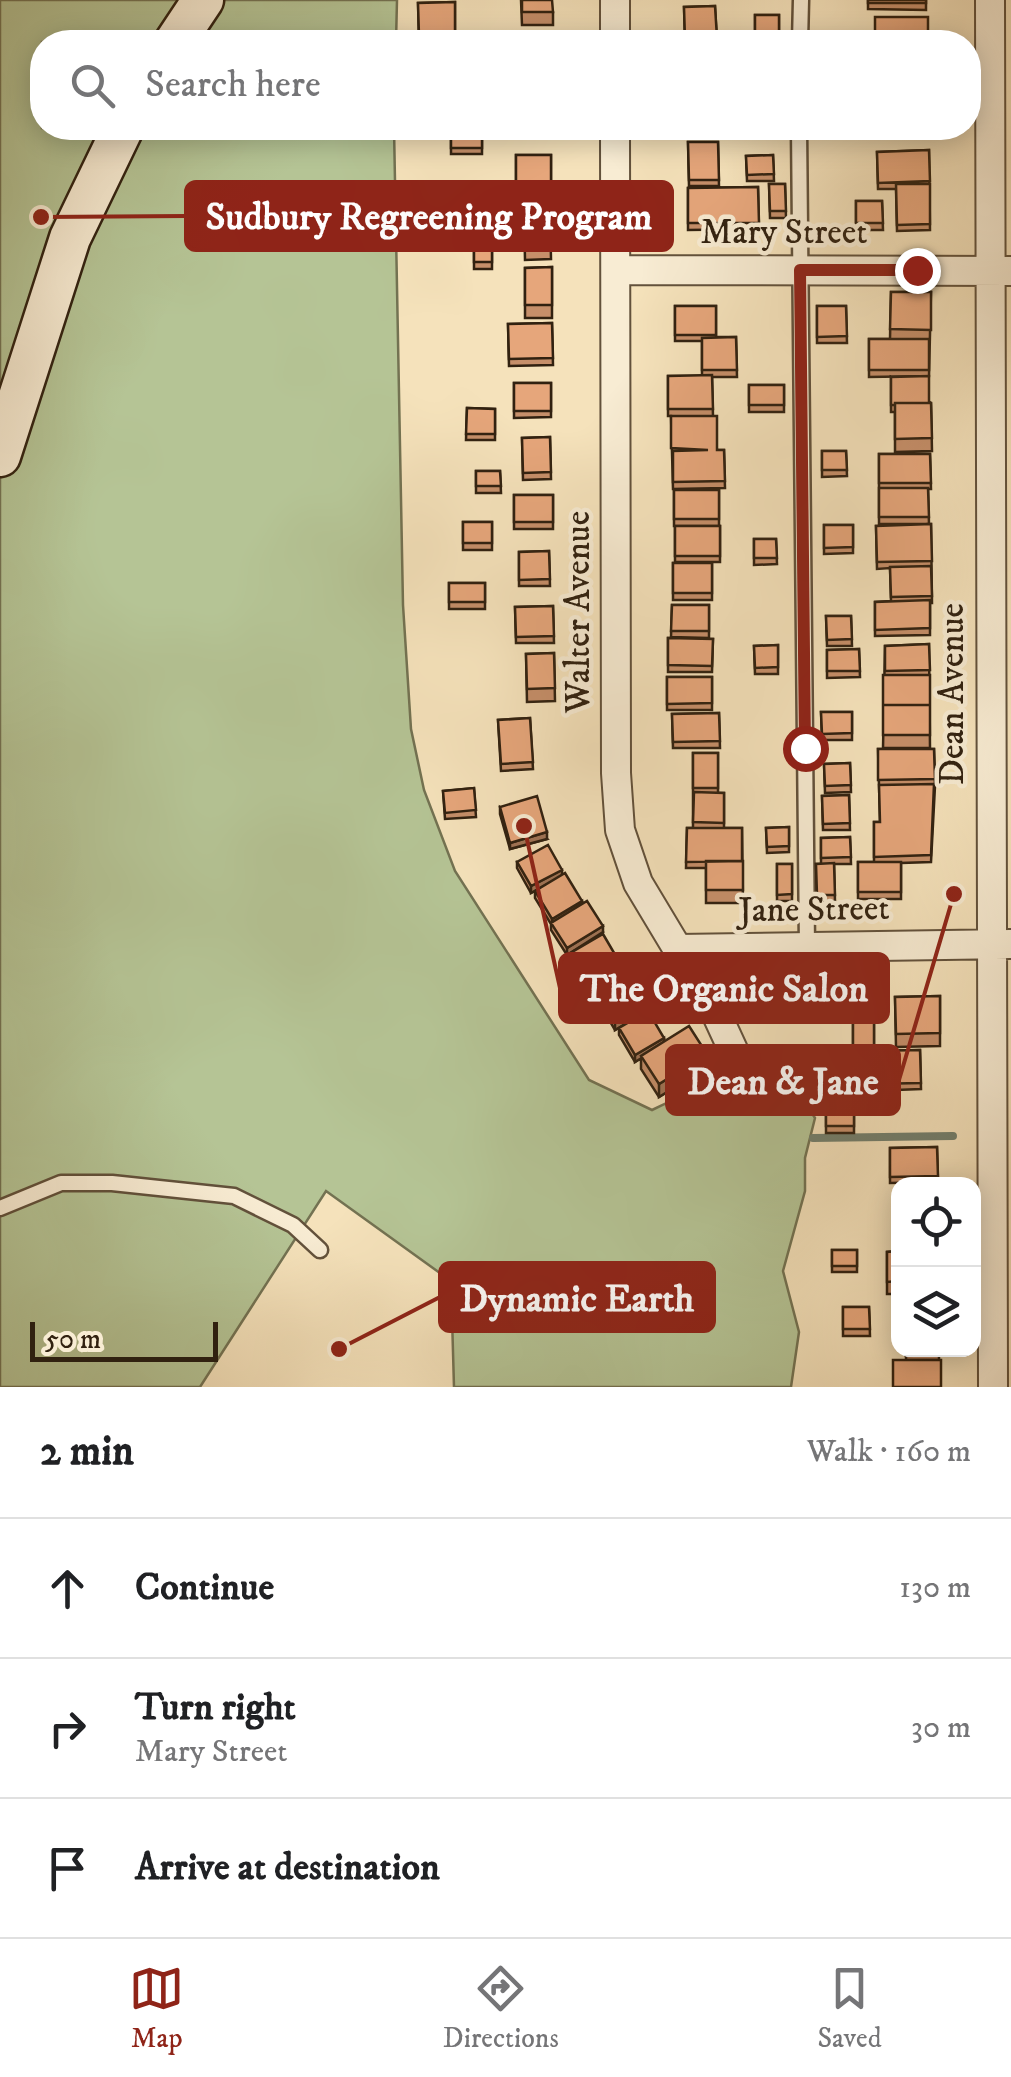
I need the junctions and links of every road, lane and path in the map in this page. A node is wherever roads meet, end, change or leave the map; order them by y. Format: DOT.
graph roads {
  1 [pos="202,0"];
  2 [pos="615,0"];
  3 [pos="801,0"];
  4 [pos="990,0"];
  5 [pos="183,30"];
  6 [pos="615,30"];
  7 [pos="800,30"];
  8 [pos="117,140"];
  9 [pos="616,140"];
  10 [pos="799,140"];
  11 [pos="616,270"];
  12 [pos="800,270"];
  13 [pos="1000,270"];
  14 [pos="0,456"];
  15 [pos="1001,944"];
  16 [pos="807,947"];
  17 [pos="678,949"];
  18 [pos="740,1065"];
  19 [pos="0,1208"];
  20 [pos="320,1250"];
  21 [pos="993,1387"];
  1 -- 5 [label="main road"];
  2 -- 6 [label="street"];
  3 -- 7 [label="lane"];
  4 -- 13 [label="street, Dean Avenue"];
  8 -- 14 [label="main road"];
  9 -- 11 [label="street, Walter Avenue"];
  10 -- 12 [label="lane"];
  11 -- 12 [label="street, Mary Street"];
  11 -- 17 [label="street, Walter Avenue"];
  12 -- 13 [label="street, Mary Street"];
  12 -- 16 [label="lane"];
  13 -- 15 [label="street, Dean Avenue"];
  15 -- 16 [label="street, Jane Street"];
  15 -- 21 [label="street, Dean Avenue"];
  16 -- 17 [label="street, Jane Street"];
  17 -- 18 [label="street, Walter Avenue"];
  19 -- 20 [label="lane"];
}
